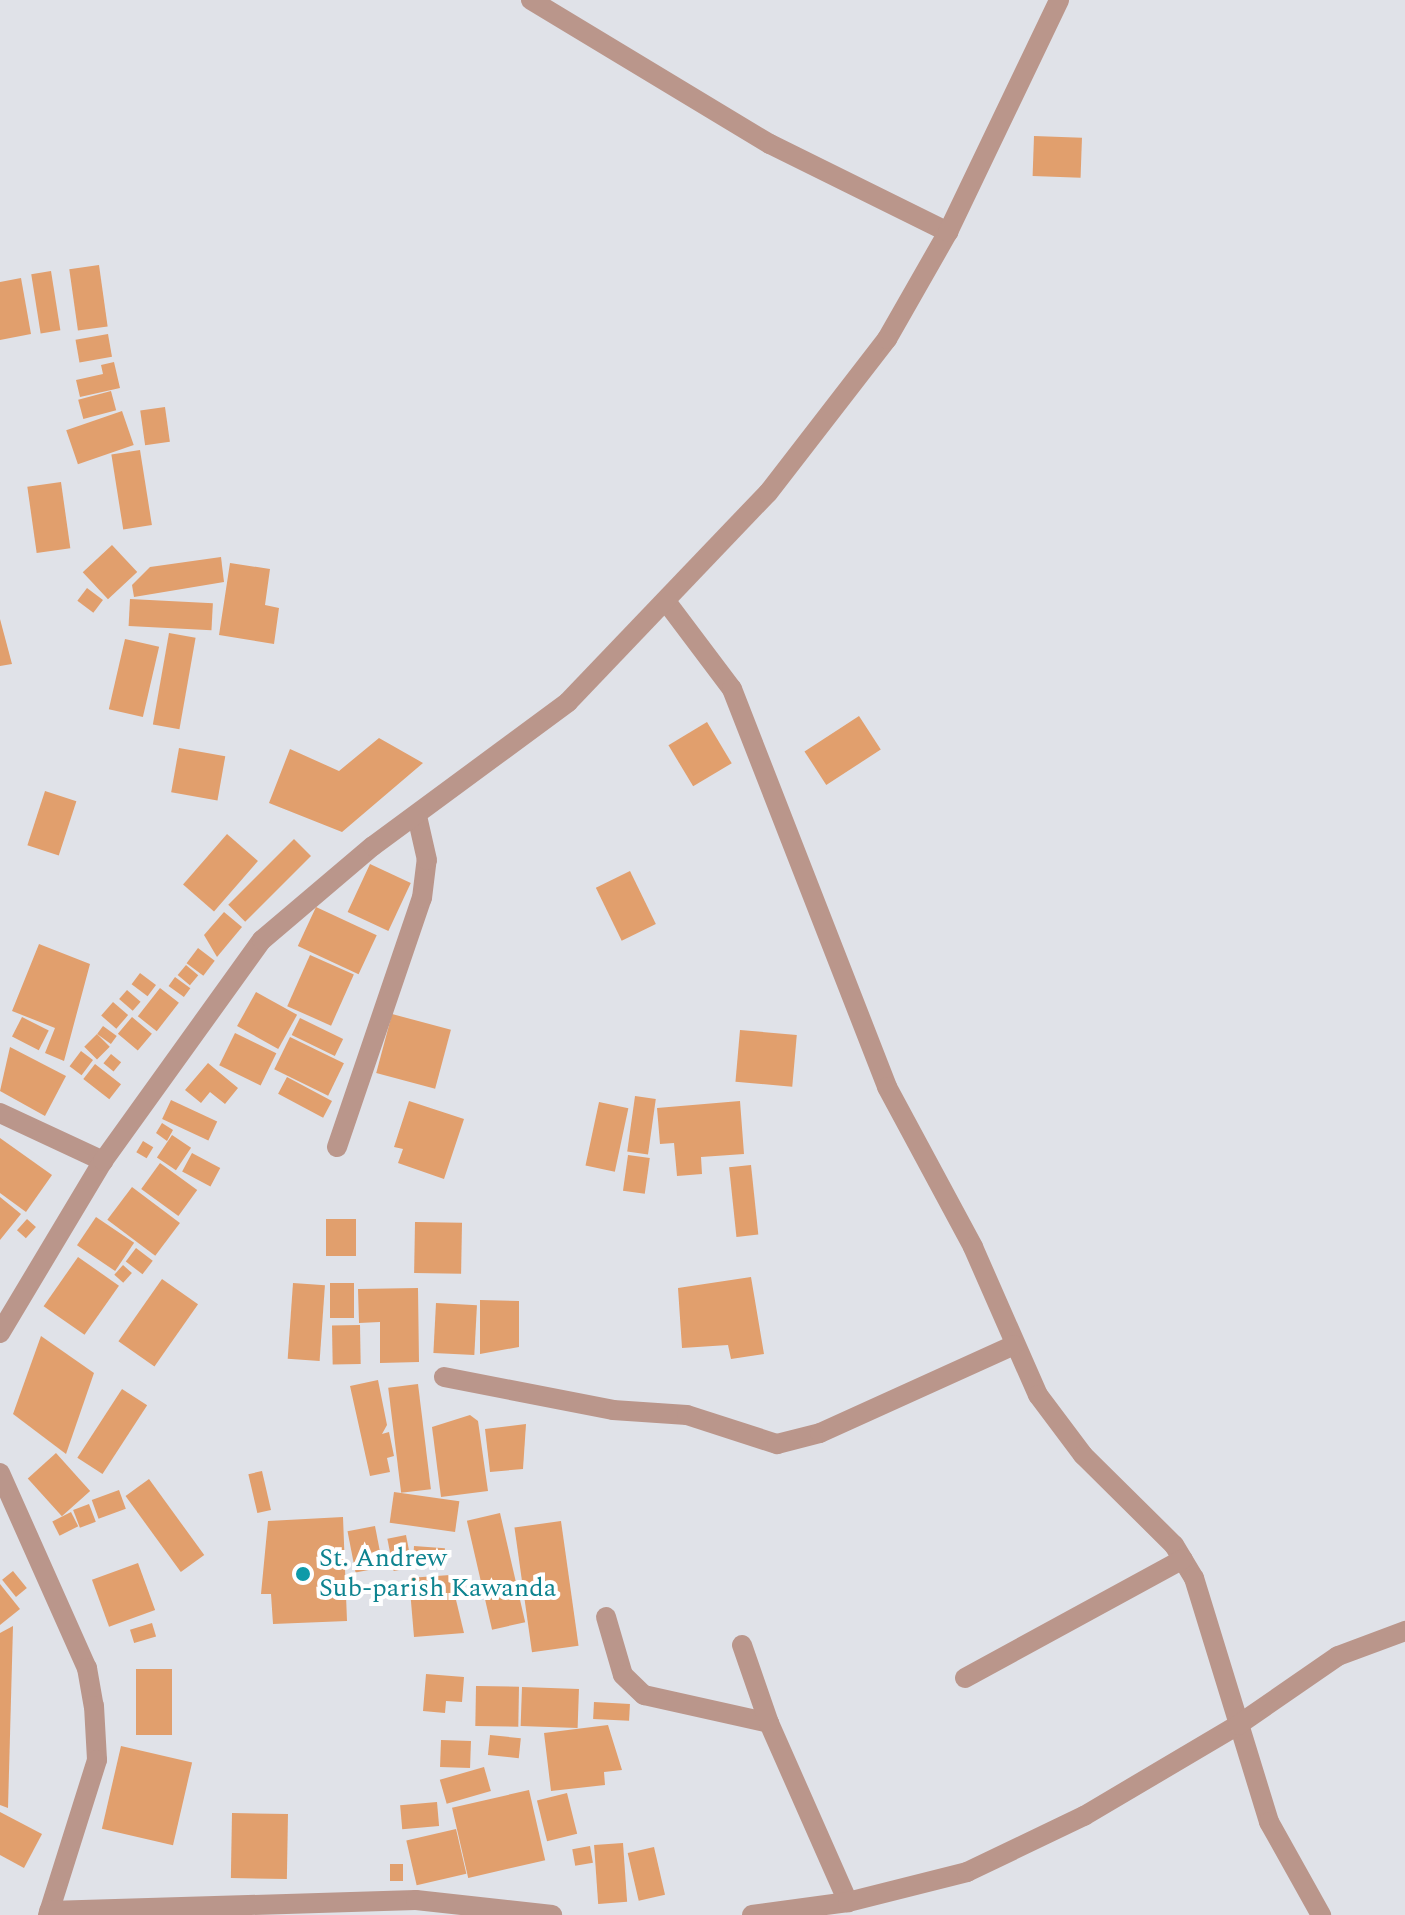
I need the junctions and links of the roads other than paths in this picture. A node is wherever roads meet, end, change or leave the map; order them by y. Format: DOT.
graph roads {
  1 [pos="531,0"];
  2 [pos="1059,0"];
  3 [pos="948,232"];
  4 [pos="668,604"];
  5 [pos="417,816"];
  6 [pos="0,1113"];
  7 [pos="337,1147"];
  8 [pos="103,1161"];
  9 [pos="0,1333"];
  10 [pos="1014,1345"];
  11 [pos="444,1377"];
  12 [pos="0,1473"];
  13 [pos="1183,1559"];
  14 [pos="606,1617"];
  15 [pos="1405,1631"];
  16 [pos="742,1645"];
  17 [pos="965,1678"];
  18 [pos="769,1723"];
  19 [pos="1238,1725"];
  20 [pos="848,1902"];
  21 [pos="48,1913"];
  22 [pos="552,1915"];
  23 [pos="752,1915"];
  24 [pos="1321,1915"];
  1 -- 3 [label="street"];
  2 -- 3 [label="street"];
  3 -- 4 [label="street"];
  4 -- 5 [label="street"];
  4 -- 10 [label="street"];
  5 -- 7 [label="street"];
  5 -- 8 [label="street"];
  6 -- 8 [label="street"];
  8 -- 9 [label="street"];
  10 -- 11 [label="street"];
  10 -- 13 [label="street"];
  12 -- 21 [label="street"];
  13 -- 17 [label="street"];
  13 -- 19 [label="street"];
  14 -- 18 [label="street"];
  15 -- 19 [label="street"];
  16 -- 18 [label="street"];
  18 -- 20 [label="street"];
  19 -- 20 [label="street"];
  19 -- 24 [label="street"];
  20 -- 23 [label="street"];
  21 -- 22 [label="street"];
}
